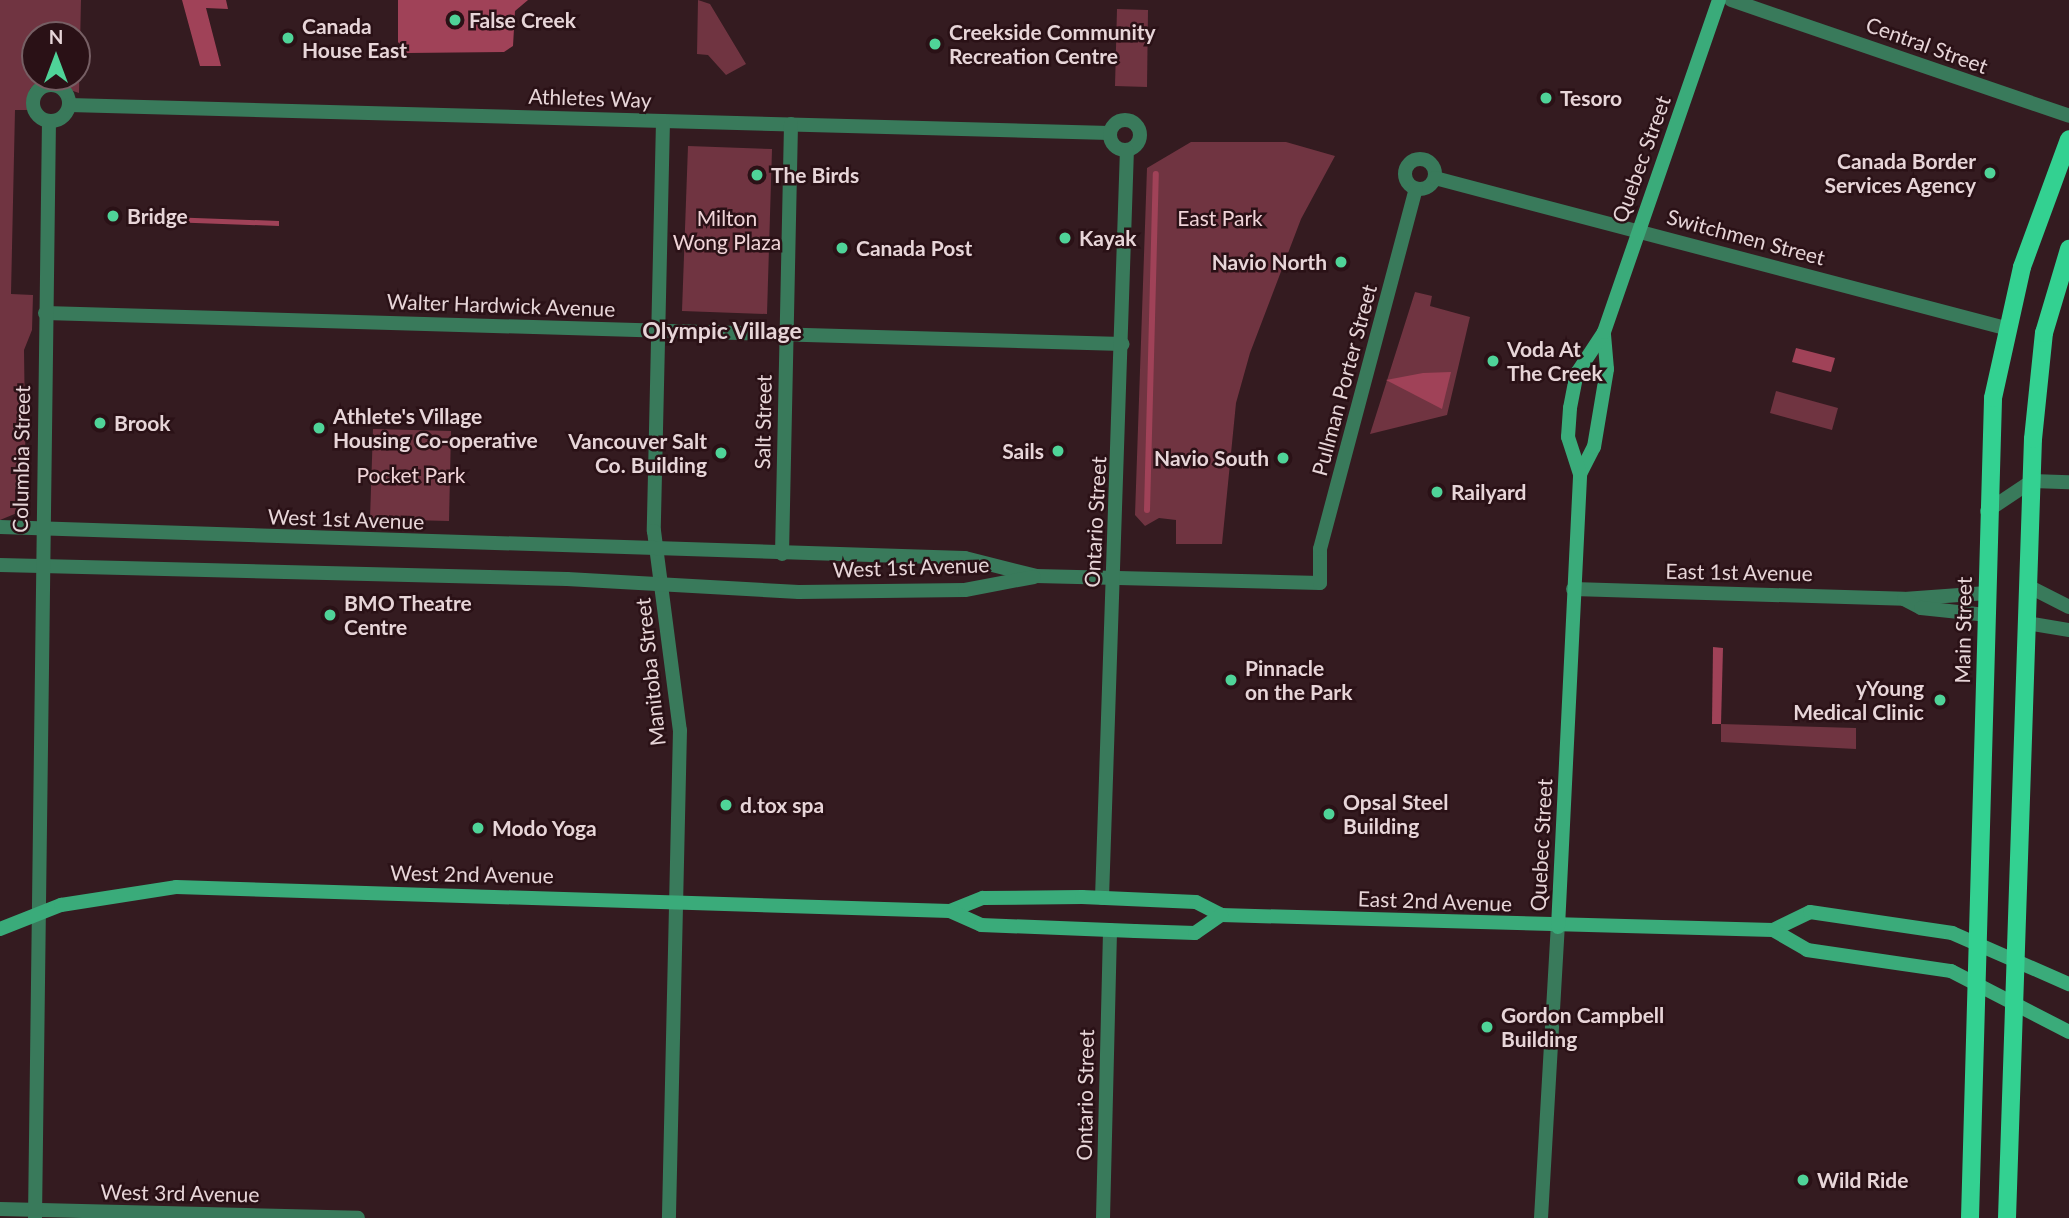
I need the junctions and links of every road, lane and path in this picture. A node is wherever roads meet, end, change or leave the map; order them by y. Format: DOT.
graph roads {
  1 [pos="1719,0"];
  2 [pos="1731,0"];
  3 [pos="69,105"];
  4 [pos="2069,116"];
  5 [pos="49,121"];
  6 [pos="663,121"];
  7 [pos="791,124"];
  8 [pos="1110,133"];
  9 [pos="2069,139"];
  10 [pos="1127,149"];
  11 [pos="1435,178"];
  12 [pos="1416,189"];
  13 [pos="1638,230"];
  14 [pos="2069,249"];
  15 [pos="45,313"];
  16 [pos="2006,328"];
  17 [pos="656,331"];
  18 [pos="1604,332"];
  19 [pos="786,334"];
  20 [pos="1123,344"];
  21 [pos="1580,474"];
  22 [pos="2032,481"];
  23 [pos="2069,482"];
  24 [pos="1987,511"];
  25 [pos="0,527"];
  26 [pos="40,528"];
  27 [pos="657,550"];
  28 [pos="782,554"];
  29 [pos="0,565"];
  30 [pos="39,565"];
  31 [pos="1036,576"];
  32 [pos="1113,579"];
  33 [pos="2028,586"];
  34 [pos="662,588"];
  35 [pos="1573,589"];
  36 [pos="1987,593"];
  37 [pos="1904,599"];
  38 [pos="2069,607"];
  39 [pos="1986,615"];
  40 [pos="2027,623"];
  41 [pos="2069,630"];
  42 [pos="1102,898"];
  43 [pos="678,900"];
  44 [pos="950,911"];
  45 [pos="36,915"];
  46 [pos="1221,915"];
  47 [pos="1558,927"];
  48 [pos="0,929"];
  49 [pos="1110,930"];
  50 [pos="1773,930"];
  51 [pos="1979,944"];
  52 [pos="2017,960"];
  53 [pos="1976,983"];
  54 [pos="2069,984"];
  55 [pos="2015,1002"];
  56 [pos="2069,1032"];
  57 [pos="0,1209"];
  58 [pos="35,1214"];
  59 [pos="358,1218"];
  60 [pos="669,1218"];
  61 [pos="1103,1218"];
  62 [pos="1541,1218"];
  63 [pos="1970,1218"];
  64 [pos="2007,1218"];
  1 -- 13 [label="main road, Quebec Street"];
  2 -- 4 [label="street, Central Street"];
  3 -- 5 [label="street"];
  3 -- 5 [label="street"];
  3 -- 6 [label="street, Athletes Way"];
  5 -- 15 [label="street, Columbia Street"];
  6 -- 7 [label="street, Athletes Way"];
  6 -- 17 [label="street, Manitoba Street"];
  7 -- 8 [label="street, Athletes Way"];
  7 -- 19 [label="street, Salt Street"];
  8 -- 10 [label="street"];
  8 -- 10 [label="street"];
  9 -- 16 [label="main road, Main Street"];
  10 -- 20 [label="street, Ontario Street"];
  11 -- 12 [label="street"];
  11 -- 12 [label="street, Switchmen Street"];
  11 -- 13 [label="street, Switchmen Street"];
  12 -- 32 [label="street, Pullman Porter Street"];
  13 -- 16 [label="street, Switchmen Street"];
  13 -- 18 [label="main road, Quebec Street"];
  14 -- 22 [label="main road"];
  15 -- 17 [label="street, Walter Hardwick Avenue"];
  15 -- 26 [label="street, Columbia Street"];
  16 -- 24 [label="main road, Main Street"];
  17 -- 19 [label="street, Walter Hardwick Avenue"];
  17 -- 27 [label="street, Manitoba Street"];
  18 -- 21 [label="main road, Quebec Street"];
  18 -- 21 [label="main road, Quebec Street"];
  19 -- 20 [label="street, Walter Hardwick Avenue"];
  19 -- 28 [label="street, Salt Street"];
  20 -- 32 [label="street, Ontario Street"];
  21 -- 35 [label="main road, Quebec Street"];
  22 -- 23 [label="street"];
  22 -- 24 [label="street"];
  22 -- 33 [label="main road"];
  24 -- 36 [label="main road, Main Street"];
  25 -- 26 [label="street, West 1st Avenue"];
  26 -- 27 [label="street, West 1st Avenue"];
  26 -- 30 [label="street, Columbia Street"];
  27 -- 28 [label="street, West 1st Avenue"];
  27 -- 34 [label="street, Manitoba Street"];
  28 -- 31 [label="street, West 1st Avenue"];
  29 -- 30 [label="street, West 1st Avenue"];
  30 -- 34 [label="street, West 1st Avenue"];
  30 -- 45 [label="street, Columbia Street"];
  31 -- 32 [label="street"];
  31 -- 34 [label="street, West 1st Avenue"];
  32 -- 42 [label="street, Ontario Street"];
  33 -- 38 [label="street"];
  33 -- 40 [label="main road"];
  34 -- 43 [label="street, Manitoba Street"];
  35 -- 37 [label="street, East 1st Avenue"];
  35 -- 47 [label="main road, Quebec Street"];
  36 -- 37 [label="street, East 1st Avenue"];
  36 -- 39 [label="main road, Main Street"];
  37 -- 39 [label="street, East 1st Avenue"];
  39 -- 51 [label="main road, Main Street"];
  40 -- 41 [label="street"];
  40 -- 52 [label="main road"];
  42 -- 44 [label="main road, West 2nd Avenue"];
  42 -- 46 [label="main road, East 2nd Avenue"];
  43 -- 44 [label="main road, West 2nd Avenue"];
  43 -- 45 [label="main road, West 2nd Avenue"];
  43 -- 60 [label="street, Manitoba Street"];
  44 -- 49 [label="main road, West 2nd Avenue"];
  45 -- 48 [label="main road, West 2nd Avenue"];
  45 -- 58 [label="street, Columbia Street"];
  46 -- 47 [label="main road, East 2nd Avenue"];
  46 -- 49 [label="main road"];
  47 -- 50 [label="main road, East 2nd Avenue"];
  47 -- 62 [label="street, Quebec Street"];
  49 -- 61 [label="street, Ontario Street"];
  50 -- 51 [label="main road, East 2nd Avenue"];
  50 -- 53 [label="main road, East 2nd Avenue"];
  51 -- 52 [label="main road, East 2nd Avenue"];
  51 -- 53 [label="main road, Main Street"];
  52 -- 54 [label="main road, East 2nd Avenue"];
  52 -- 55 [label="main road"];
  53 -- 55 [label="main road, East 2nd Avenue"];
  53 -- 63 [label="main road, Main Street"];
  55 -- 56 [label="main road, East 2nd Avenue"];
  55 -- 64 [label="main road"];
  57 -- 58 [label="street, West 3rd Avenue"];
  58 -- 59 [label="street, West 3rd Avenue"];
}
